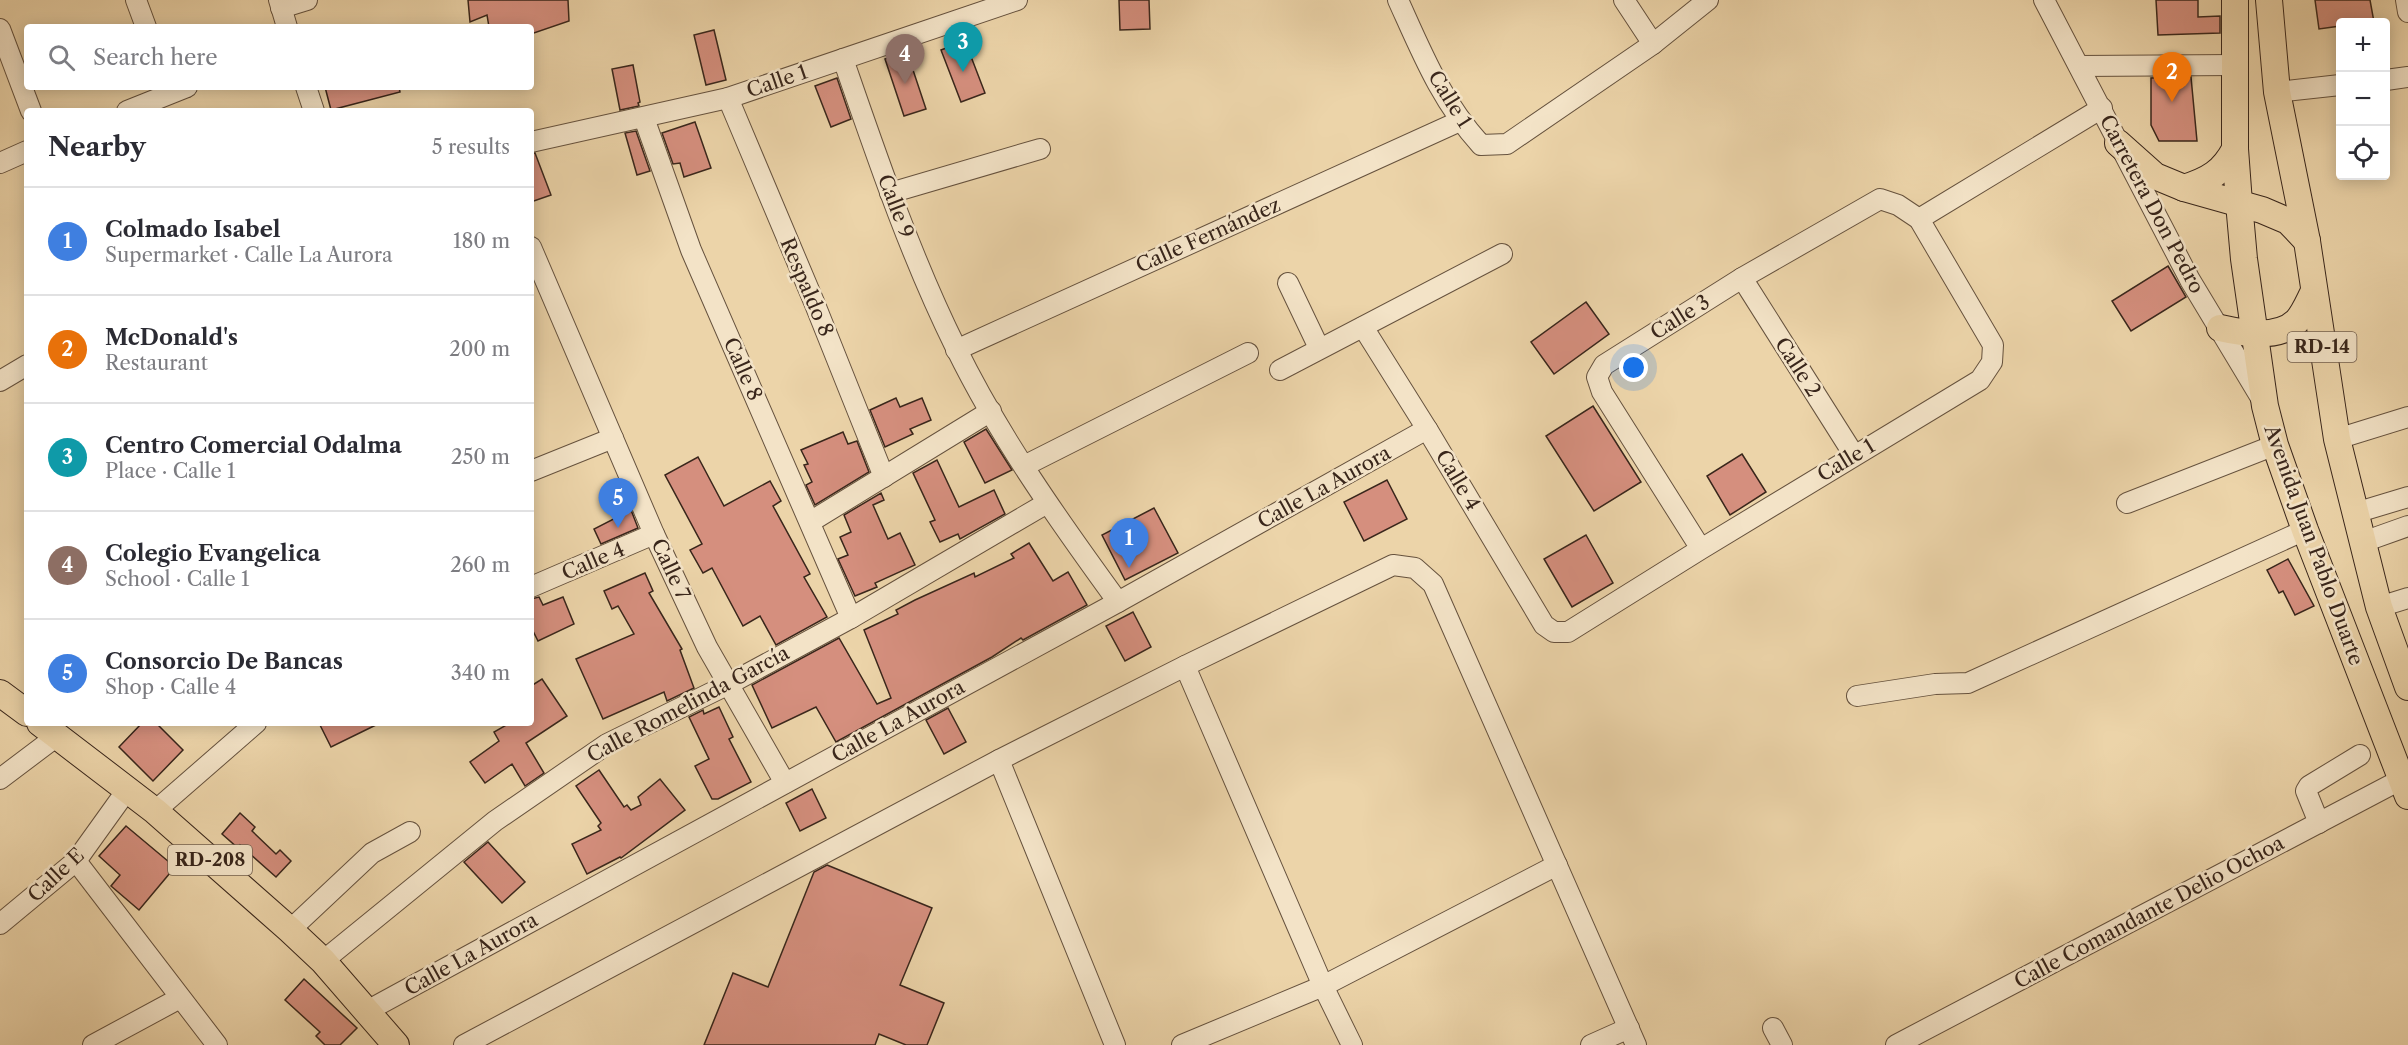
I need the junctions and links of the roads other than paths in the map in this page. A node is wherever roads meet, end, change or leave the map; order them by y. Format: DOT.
graph roads {
  1 [pos="136,0"];
  2 [pos="307,0"];
  3 [pos="1017,0"];
  4 [pos="1398,0"];
  5 [pos="1624,0"];
  6 [pos="1708,0"];
  7 [pos="2044,0"];
  8 [pos="2235,0"];
  9 [pos="2269,0"];
  10 [pos="2406,0"];
  11 [pos="283,12"];
  12 [pos="2408,12"];
  13 [pos="145,24"];
  14 [pos="0,29"];
  15 [pos="1653,44"];
  16 [pos="843,59"];
  17 [pos="2235,65"];
  18 [pos="2079,66"];
  19 [pos="2408,77"];
  20 [pos="2390,79"];
  21 [pos="2336,85"];
  22 [pos="307,90"];
  23 [pos="166,91"];
  24 [pos="2277,92"];
  25 [pos="728,98"];
  26 [pos="30,108"];
  27 [pos="133,108"];
  28 [pos="313,108"];
  29 [pos="2102,108"];
  30 [pos="644,118"];
  31 [pos="1460,121"];
  32 [pos="534,141"];
  33 [pos="2118,143"];
  34 [pos="1040,149"];
  35 [pos="2235,149"];
  36 [pos="24,152"];
  37 [pos="0,163"];
  38 [pos="2184,188"];
  39 [pos="890,193"];
  40 [pos="1880,199"];
  41 [pos="2239,203"];
  42 [pos="1919,219"];
  43 [pos="2307,241"];
  44 [pos="534,254"];
  45 [pos="1502,254"];
  46 [pos="1742,278"];
  47 [pos="1288,283"];
  48 [pos="2313,293"];
  49 [pos="1363,327"];
  50 [pos="2220,328"];
  51 [pos="2256,334"];
  52 [pos="1319,348"];
  53 [pos="956,350"];
  54 [pos="1248,353"];
  55 [pos="24,367"];
  56 [pos="1280,370"];
  57 [pos="0,381"];
  58 [pos="2265,406"];
  59 [pos="991,411"];
  60 [pos="2408,417"];
  61 [pos="1427,429"];
  62 [pos="613,438"];
  63 [pos="2337,439"];
  64 [pos="2275,445"];
  65 [pos="1854,455"];
  66 [pos="1024,466"];
  67 [pos="534,470"];
  68 [pos="884,477"];
  69 [pos="2408,497"];
  70 [pos="1047,503"];
  71 [pos="2127,503"];
  72 [pos="2355,513"];
  73 [pos="810,522"];
  74 [pos="2408,526"];
  75 [pos="2305,530"];
  76 [pos="654,534"];
  77 [pos="2363,542"];
  78 [pos="1701,549"];
  79 [pos="534,586"];
  80 [pos="2408,598"];
  81 [pos="1118,602"];
  82 [pos="2379,607"];
  83 [pos="851,618"];
  84 [pos="1554,632"];
  85 [pos="1185,666"];
  86 [pos="729,684"];
  87 [pos="2408,687"];
  88 [pos="0,693"];
  89 [pos="1857,696"];
  90 [pos="24,711"];
  91 [pos="253,726"];
  92 [pos="48,730"];
  93 [pos="2360,755"];
  94 [pos="999,760"];
  95 [pos="0,779"];
  96 [pos="785,783"];
  97 [pos="2405,788"];
  98 [pos="127,790"];
  99 [pos="155,811"];
  100 [pos="2319,823"];
  101 [pos="410,832"];
  102 [pos="76,861"];
  103 [pos="1557,865"];
  104 [pos="0,924"];
  105 [pos="290,930"];
  106 [pos="323,961"];
  107 [pos="1323,986"];
  108 [pos="180,998"];
  109 [pos="368,1011"];
  110 [pos="1632,1036"];
  111 [pos="93,1045"];
  112 [pos="217,1045"];
  113 [pos="396,1045"];
  114 [pos="464,1045"];
  115 [pos="1115,1045"];
  116 [pos="1182,1045"];
  117 [pos="1352,1045"];
  118 [pos="1591,1045"];
  119 [pos="1896,1045"];
  1 -- 13 [label="street"];
  2 -- 11 [label="street"];
  3 -- 16 [label="street, Calle 1"];
  4 -- 31 [label="street, Calle 1"];
  5 -- 15 [label="street"];
  6 -- 15 [label="street, Calle 1"];
  7 -- 18 [label="street, Carretera Don Pedro"];
  8 -- 17 [label="main road, Avenida Juan Pablo Duarte / RD-14"];
  9 -- 24 [label="main road, Avenida Juan Pablo Duarte / RD-14"];
  10 -- 12 [label="street"];
  14 -- 26 [label="street"];
  15 -- 31 [label="street, Calle 1"];
  16 -- 25 [label="street, Calle 1"];
  16 -- 39 [label="street, Calle 9"];
  17 -- 18 [label="street"];
  17 -- 35 [label="main road, Avenida Juan Pablo Duarte / RD-14"];
  18 -- 29 [label="street, Carretera Don Pedro"];
  19 -- 20 [label="street"];
  21 -- 24 [label="street"];
  22 -- 28 [label="street"];
  23 -- 27 [label="street"];
  24 -- 43 [label="main road, Avenida Juan Pablo Duarte / RD-14"];
  25 -- 30 [label="street, Calle 1"];
  25 -- 68 [label="street, Respaldo 8"];
  29 -- 33 [label="street, Carretera Don Pedro"];
  29 -- 42 [label="street"];
  30 -- 32 [label="street, Calle 1"];
  30 -- 73 [label="street, Calle 8"];
  31 -- 53 [label="street, Calle Fernández"];
  33 -- 38 [label="main road"];
  33 -- 50 [label="street, Carretera Don Pedro"];
  34 -- 39 [label="street"];
  35 -- 38 [label="main road"];
  35 -- 41 [label="main road, Avenida Juan Pablo Duarte / RD-14"];
  36 -- 37 [label="street"];
  38 -- 41 [label="main road"];
  39 -- 53 [label="street, Calle 9"];
  40 -- 42 [label="street, Calle 1"];
  40 -- 46 [label="street, Calle 3"];
  41 -- 43 [label="main road"];
  41 -- 51 [label="main road, Avenida Juan Pablo Duarte / RD-14"];
  42 -- 65 [label="street, Calle 1"];
  43 -- 48 [label="main road, Avenida Juan Pablo Duarte / RD-14"];
  44 -- 62 [label="street, Calle 7"];
  45 -- 49 [label="street"];
  46 -- 65 [label="street, Calle 2"];
  46 -- 78 [label="street, Calle 3"];
  47 -- 52 [label="street"];
  48 -- 51 [label="main road"];
  48 -- 63 [label="main road, Avenida Juan Pablo Duarte / RD-14"];
  49 -- 52 [label="street"];
  49 -- 61 [label="street, Calle 4"];
  50 -- 51 [label="main road"];
  50 -- 58 [label="street, Carretera Don Pedro"];
  51 -- 58 [label="main road, Avenida Juan Pablo Duarte / RD-14"];
  52 -- 56 [label="street"];
  53 -- 59 [label="street, Calle 9"];
  54 -- 66 [label="street"];
  55 -- 57 [label="street"];
  58 -- 64 [label="main road, Avenida Juan Pablo Duarte / RD-14"];
  59 -- 66 [label="street"];
  59 -- 68 [label="street"];
  60 -- 63 [label="street"];
  61 -- 81 [label="street, Calle La Aurora"];
  61 -- 84 [label="street, Calle 4"];
  62 -- 67 [label="street"];
  62 -- 76 [label="street, Calle 7"];
  63 -- 72 [label="main road, Avenida Juan Pablo Duarte / RD-14"];
  64 -- 71 [label="street"];
  64 -- 75 [label="main road, Avenida Juan Pablo Duarte / RD-14"];
  65 -- 78 [label="street, Calle 1"];
  66 -- 70 [label="street"];
  68 -- 73 [label="street"];
  69 -- 72 [label="street"];
  70 -- 81 [label="street"];
  70 -- 83 [label="street, Calle Romelinda García"];
  72 -- 77 [label="main road, Avenida Juan Pablo Duarte / RD-14"];
  73 -- 83 [label="street, Calle 8"];
  74 -- 77 [label="street"];
  75 -- 89 [label="street"];
  75 -- 97 [label="main road, Avenida Juan Pablo Duarte / RD-14"];
  76 -- 79 [label="street, Calle 4"];
  76 -- 86 [label="street, Calle 7"];
  77 -- 82 [label="main road, Avenida Juan Pablo Duarte / RD-14"];
  78 -- 84 [label="street, Calle 1"];
  80 -- 82 [label="street"];
  81 -- 96 [label="street, Calle La Aurora"];
  82 -- 87 [label="main road, Avenida Juan Pablo Duarte / RD-14"];
  83 -- 86 [label="street, Calle Romelinda García"];
  85 -- 94 [label="street"];
  85 -- 103 [label="street"];
  85 -- 107 [label="street"];
  86 -- 96 [label="street, Calle 7"];
  86 -- 106 [label="street, Calle Romelinda García"];
  88 -- 90 [label="main road"];
  91 -- 99 [label="street"];
  92 -- 95 [label="street"];
  92 -- 98 [label="main road, RD-208"];
  93 -- 100 [label="street"];
  94 -- 114 [label="street"];
  94 -- 115 [label="street"];
  96 -- 109 [label="street, Calle La Aurora"];
  97 -- 100 [label="street, Calle Comandante Delio Ochoa"];
  98 -- 99 [label="main road, RD-208"];
  98 -- 102 [label="street, Calle E"];
  99 -- 105 [label="main road, RD-208"];
  100 -- 119 [label="street, Calle Comandante Delio Ochoa"];
  101 -- 105 [label="street"];
  102 -- 104 [label="street, Calle E"];
  102 -- 108 [label="street"];
  103 -- 107 [label="street"];
  103 -- 110 [label="street"];
  105 -- 106 [label="main road, RD-208"];
  106 -- 109 [label="main road, RD-208"];
  107 -- 116 [label="street"];
  107 -- 117 [label="street"];
  108 -- 111 [label="street"];
  108 -- 112 [label="street"];
  109 -- 113 [label="main road, RD-208"];
  110 -- 118 [label="street"];
}
